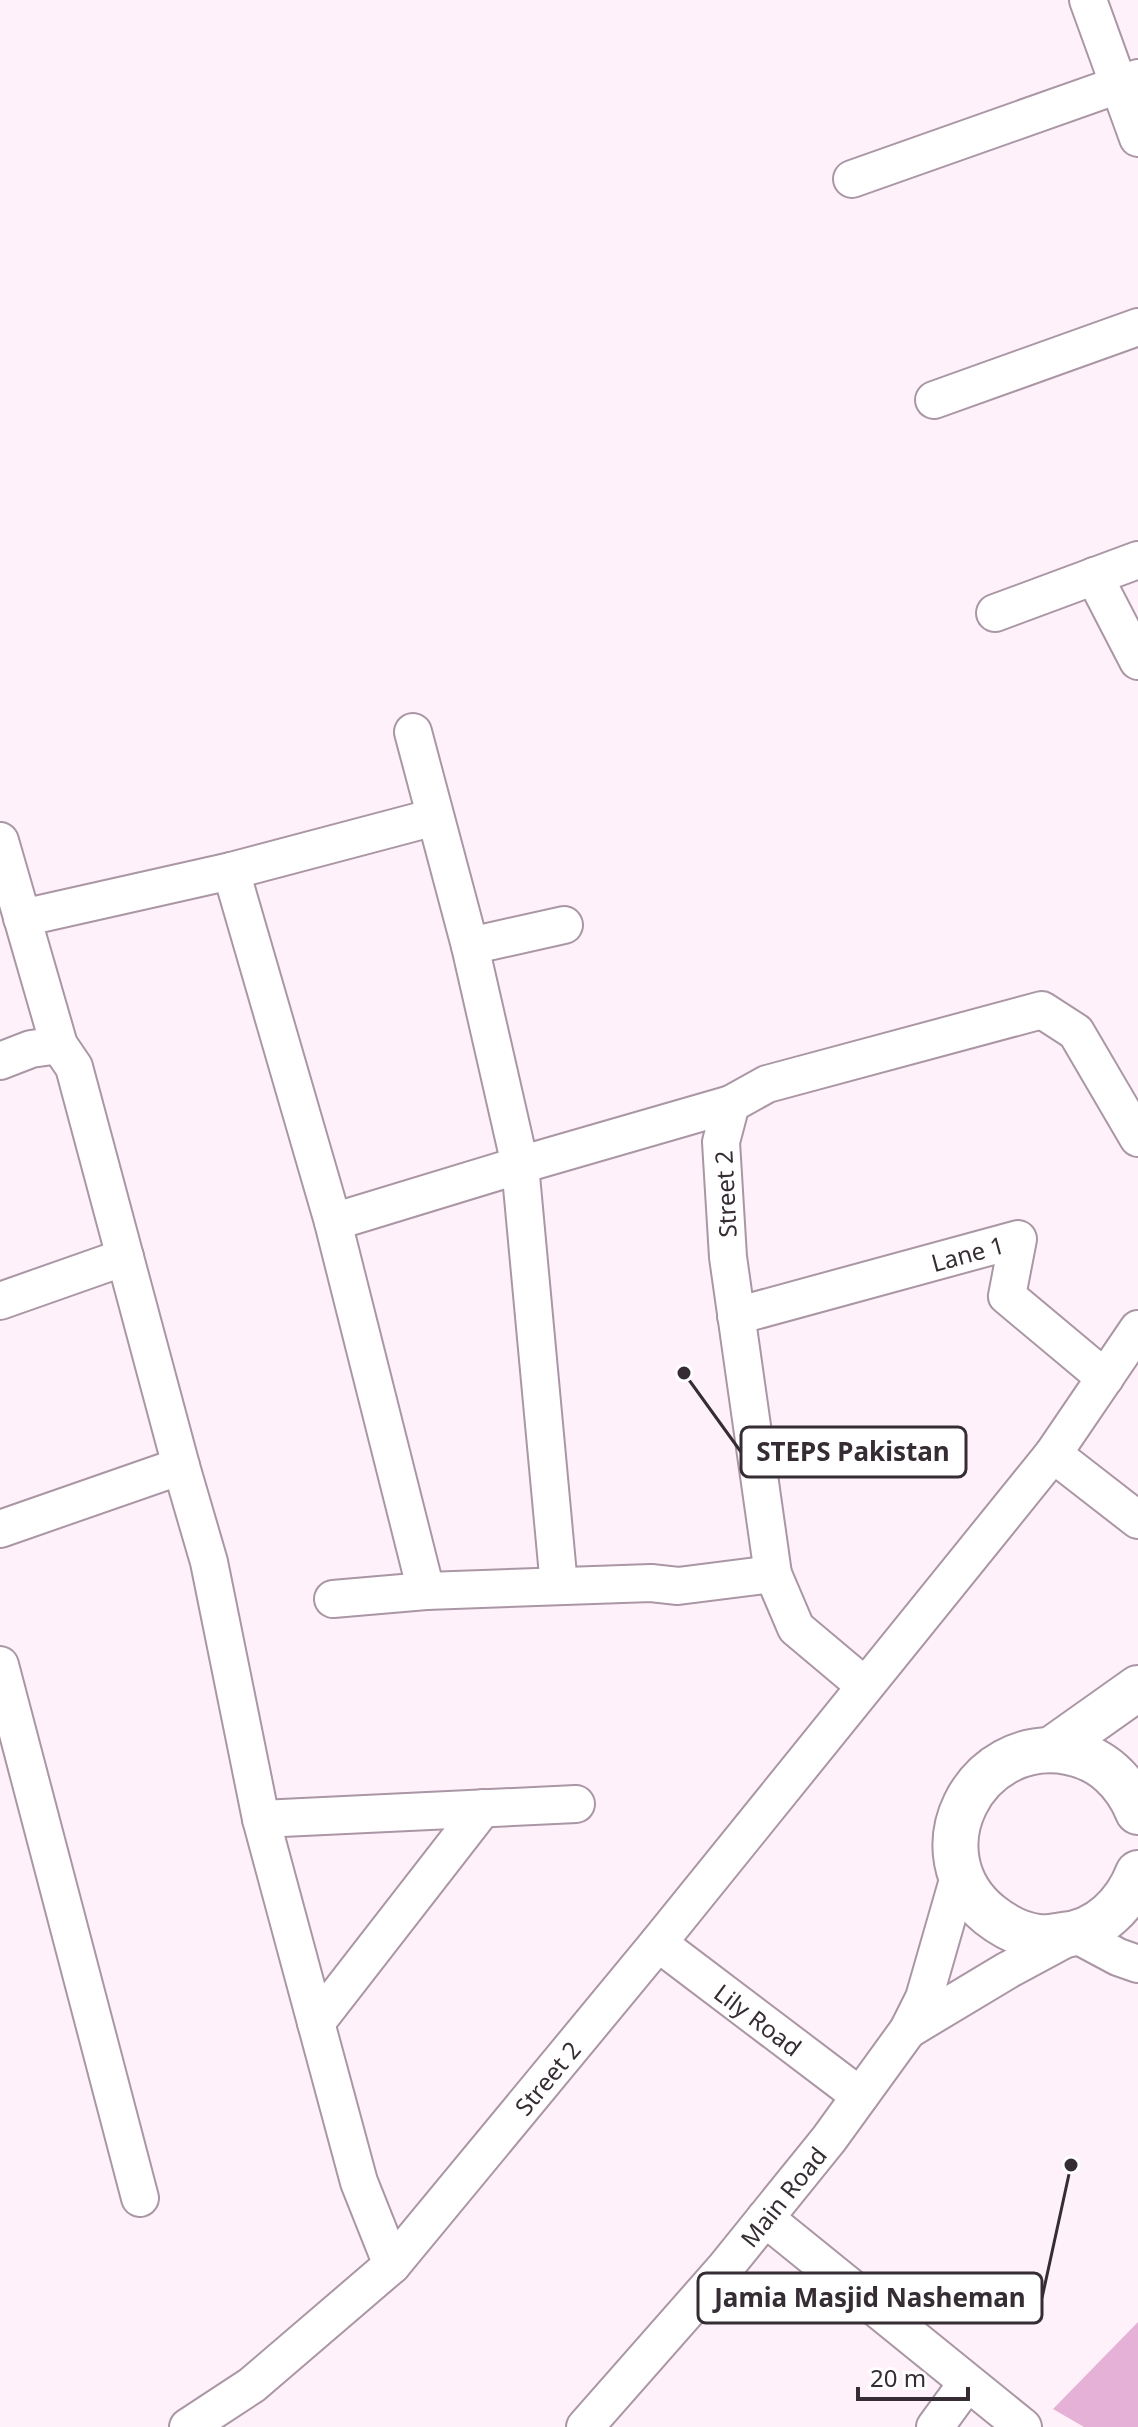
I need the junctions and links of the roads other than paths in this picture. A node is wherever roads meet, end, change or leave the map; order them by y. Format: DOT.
graph roads {
  1 [pos="1088,0"];
  2 [pos="1128,81"];
  3 [pos="1138,138"];
  4 [pos="852,179"];
  5 [pos="1138,327"];
  6 [pos="934,400"];
  7 [pos="1138,560"];
  8 [pos="1094,576"];
  9 [pos="995,613"];
  10 [pos="1138,661"];
  11 [pos="413,732"];
  12 [pos="435,817"];
  13 [pos="0,843"];
  14 [pos="231,871"];
  15 [pos="22,918"];
  16 [pos="564,925"];
  17 [pos="470,946"];
  18 [pos="59,1045"];
  19 [pos="0,1061"];
  20 [pos="731,1104"];
  21 [pos="1138,1138"];
  22 [pos="520,1165"];
  23 [pos="333,1222"];
  24 [pos="125,1257"];
  25 [pos="0,1301"];
  26 [pos="736,1316"];
  27 [pos="1138,1329"];
  28 [pos="1105,1378"];
  29 [pos="1053,1454"];
  30 [pos="181,1466"];
  31 [pos="1138,1520"];
  32 [pos="0,1529"];
  33 [pos="773,1574"];
  34 [pos="559,1586"];
  35 [pos="426,1591"];
  36 [pos="333,1599"];
  37 [pos="0,1665"];
  38 [pos="865,1686"];
  39 [pos="1138,1688"];
  40 [pos="1052,1749"];
  41 [pos="576,1804"];
  42 [pos="483,1808"];
  43 [pos="1138,1812"];
  44 [pos="261,1819"];
  45 [pos="960,1873"];
  46 [pos="1138,1873"];
  47 [pos="1075,1934"];
  48 [pos="658,1943"];
  49 [pos="1138,1964"];
  50 [pos="316,2023"];
  51 [pos="908,2030"];
  52 [pos="860,2096"];
  53 [pos="140,2198"];
  54 [pos="765,2218"];
  55 [pos="392,2265"];
  56 [pos="967,2383"];
  57 [pos="205,2422"];
  58 [pos="585,2427"];
  59 [pos="935,2427"];
  60 [pos="1023,2427"];
  1 -- 2 [label="street"];
  2 -- 3 [label="street"];
  2 -- 4 [label="street"];
  5 -- 6 [label="street"];
  7 -- 8 [label="street"];
  8 -- 9 [label="street"];
  8 -- 10 [label="street"];
  11 -- 12 [label="street"];
  12 -- 14 [label="street"];
  12 -- 17 [label="street"];
  13 -- 15 [label="street"];
  14 -- 15 [label="street"];
  14 -- 23 [label="street"];
  15 -- 18 [label="street"];
  16 -- 17 [label="street"];
  17 -- 22 [label="street"];
  18 -- 19 [label="street"];
  18 -- 24 [label="street"];
  20 -- 21 [label="street"];
  20 -- 22 [label="street"];
  20 -- 26 [label="street, Street 2"];
  22 -- 23 [label="street"];
  22 -- 34 [label="street"];
  23 -- 35 [label="street"];
  24 -- 25 [label="street"];
  24 -- 30 [label="street"];
  26 -- 28 [label="street, Lane 1"];
  26 -- 33 [label="street, Street 2"];
  27 -- 28 [label="street, Street 2"];
  28 -- 29 [label="street, Street 2"];
  29 -- 31 [label="street"];
  29 -- 38 [label="street, Street 2"];
  30 -- 32 [label="street"];
  30 -- 44 [label="street"];
  33 -- 34 [label="street"];
  33 -- 38 [label="street, Street 2"];
  34 -- 35 [label="street"];
  35 -- 36 [label="street"];
  37 -- 53 [label="street"];
  38 -- 48 [label="street, Street 2"];
  39 -- 40 [label="street"];
  40 -- 43 [label="street"];
  40 -- 45 [label="street"];
  41 -- 42 [label="street"];
  42 -- 44 [label="street"];
  42 -- 50 [label="street"];
  44 -- 50 [label="street"];
  45 -- 47 [label="street"];
  45 -- 51 [label="street, Main Road"];
  46 -- 47 [label="street"];
  47 -- 49 [label="street"];
  47 -- 51 [label="street, Main Road"];
  48 -- 52 [label="street, Lily Road"];
  48 -- 55 [label="street, Street 2"];
  50 -- 55 [label="street"];
  51 -- 52 [label="street, Main Road"];
  52 -- 54 [label="street, Main Road"];
  54 -- 56 [label="street"];
  54 -- 58 [label="street, Main Road"];
  55 -- 57 [label="street, Street 2"];
  56 -- 59 [label="street"];
  56 -- 60 [label="street"];
}
